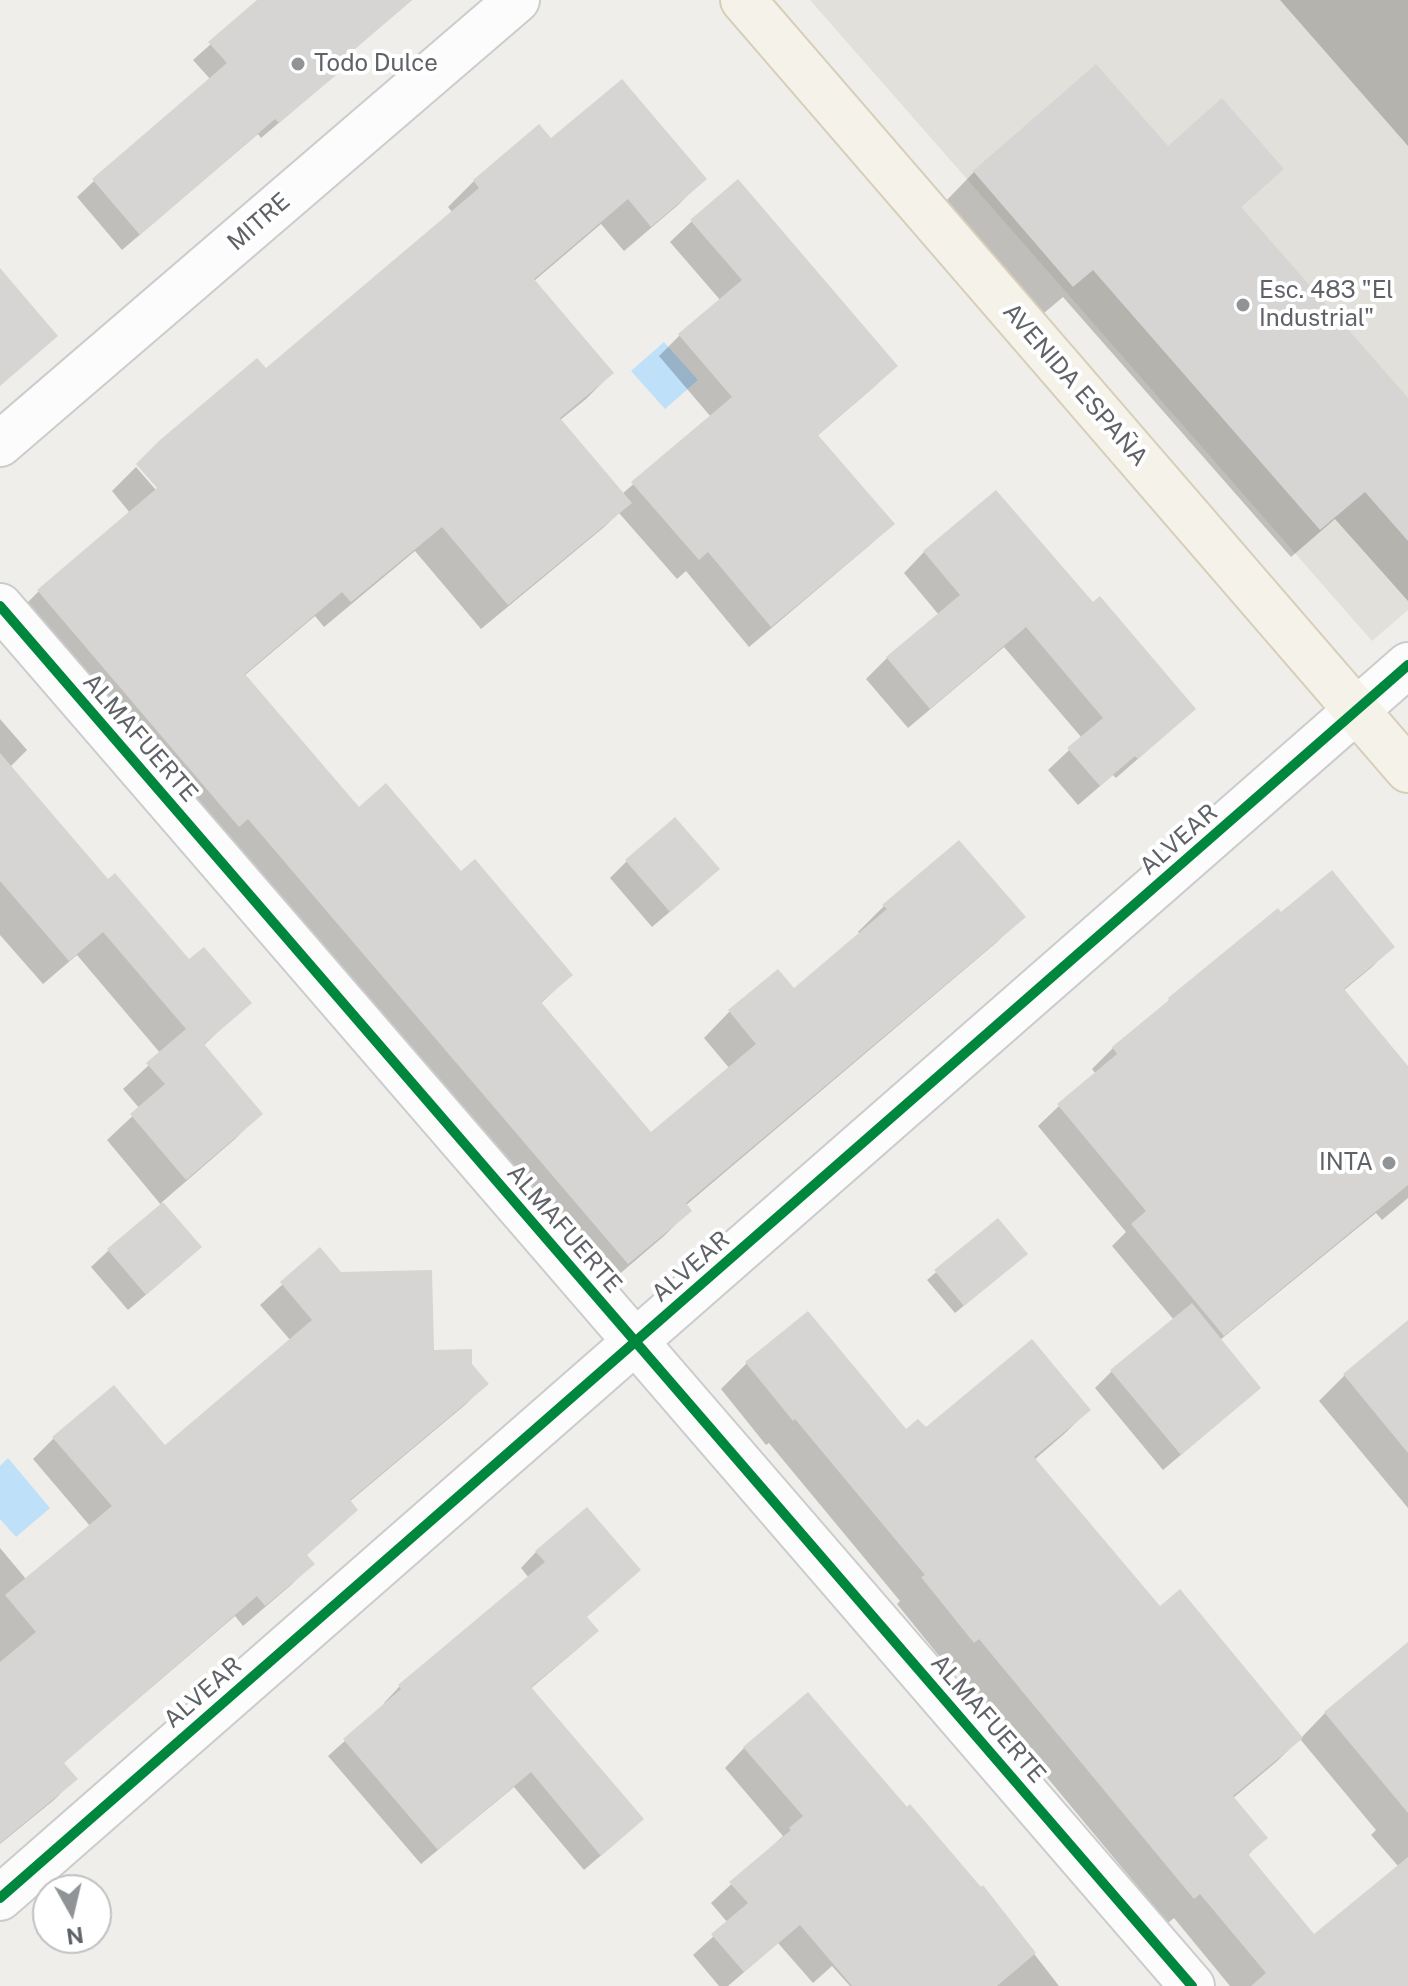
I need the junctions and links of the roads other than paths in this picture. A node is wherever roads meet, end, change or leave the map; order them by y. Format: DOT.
graph roads {
  1 [pos="517,0"];
  2 [pos="743,0"];
  3 [pos="0,444"];
  4 [pos="0,606"];
  5 [pos="1408,665"];
  6 [pos="1356,711"];
  7 [pos="1408,770"];
  8 [pos="635,1342"];
  9 [pos="0,1898"];
  10 [pos="1192,1986"];
  1 -- 3 [label="street, MITRE"];
  2 -- 6 [label="main road, AVENIDA ESPAÑA"];
  4 -- 8 [label="street, ALMAFUERTE"];
  5 -- 6 [label="street, ALVEAR"];
  6 -- 7 [label="main road, AVENIDA ESPAÑA"];
  6 -- 8 [label="street, ALVEAR"];
  8 -- 9 [label="street, ALVEAR"];
  8 -- 10 [label="street, ALMAFUERTE"];
}
